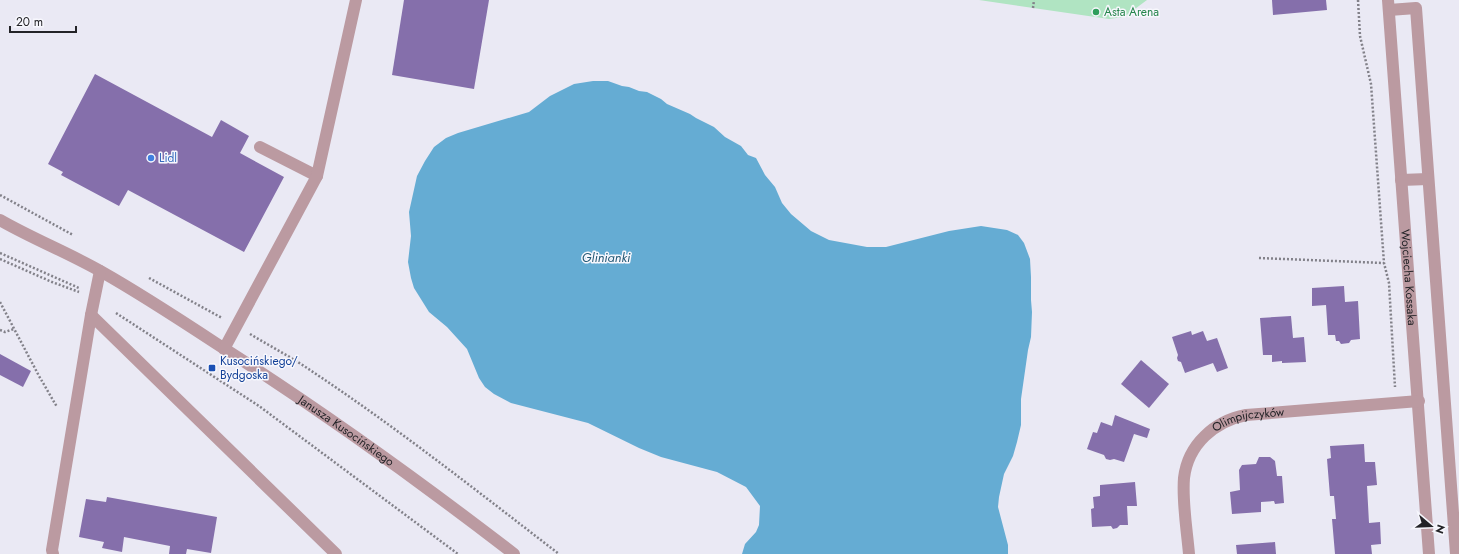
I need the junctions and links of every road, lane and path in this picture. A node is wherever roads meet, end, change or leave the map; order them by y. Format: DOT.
graph roads {
  1 [pos="356,0"];
  2 [pos="1034,0"];
  3 [pos="1358,0"];
  4 [pos="1388,5"];
  5 [pos="1033,8"];
  6 [pos="260,147"];
  7 [pos="317,176"];
  8 [pos="1428,179"];
  9 [pos="1401,180"];
  10 [pos="0,220"];
  11 [pos="0,228"];
  12 [pos="26,235"];
  13 [pos="0,253"];
  14 [pos="1259,258"];
  15 [pos="0,259"];
  16 [pos="1384,263"];
  17 [pos="100,271"];
  18 [pos="52,282"];
  19 [pos="95,296"];
  20 [pos="0,302"];
  21 [pos="91,315"];
  22 [pos="236,326"];
  23 [pos="14,329"];
  24 [pos="0,330"];
  25 [pos="224,349"];
  26 [pos="1419,401"];
  27 [pos="1398,402"];
  28 [pos="61,413"];
  29 [pos="53,554"];
  30 [pos="336,554"];
  31 [pos="458,554"];
  32 [pos="514,554"];
  33 [pos="559,554"];
  34 [pos="1189,554"];
  35 [pos="1429,554"];
  36 [pos="1456,554"];
  1 -- 7 [label="street"];
  2 -- 5 [label="path"];
  3 -- 16 [label="path"];
  4 -- 8 [label="street"];
  4 -- 9 [label="street, Wojciecha Kossaka"];
  6 -- 7 [label="street"];
  7 -- 22 [label="street"];
  8 -- 9 [label="street"];
  8 -- 36 [label="street"];
  9 -- 26 [label="street, Wojciecha Kossaka"];
  10 -- 12 [label="street, Janusza Kusocińskiego"];
  11 -- 12 [label="street, Janusza Kusocińskiego"];
  12 -- 17 [label="street, Janusza Kusocińskiego"];
  13 -- 19 [label="path"];
  14 -- 16 [label="path"];
  15 -- 18 [label="path"];
  16 -- 27 [label="path"];
  17 -- 19 [label="street"];
  17 -- 25 [label="street, Janusza Kusocińskiego"];
  19 -- 21 [label="street"];
  19 -- 31 [label="path"];
  20 -- 23 [label="path"];
  21 -- 29 [label="street"];
  21 -- 30 [label="street"];
  22 -- 25 [label="street"];
  22 -- 33 [label="path"];
  23 -- 24 [label="path"];
  23 -- 28 [label="path"];
  25 -- 32 [label="street, Janusza Kusocińskiego"];
  26 -- 27 [label="street, Olimpijczyków"];
  26 -- 35 [label="street, Wojciecha Kossaka"];
  27 -- 34 [label="street, Olimpijczyków"];
}
